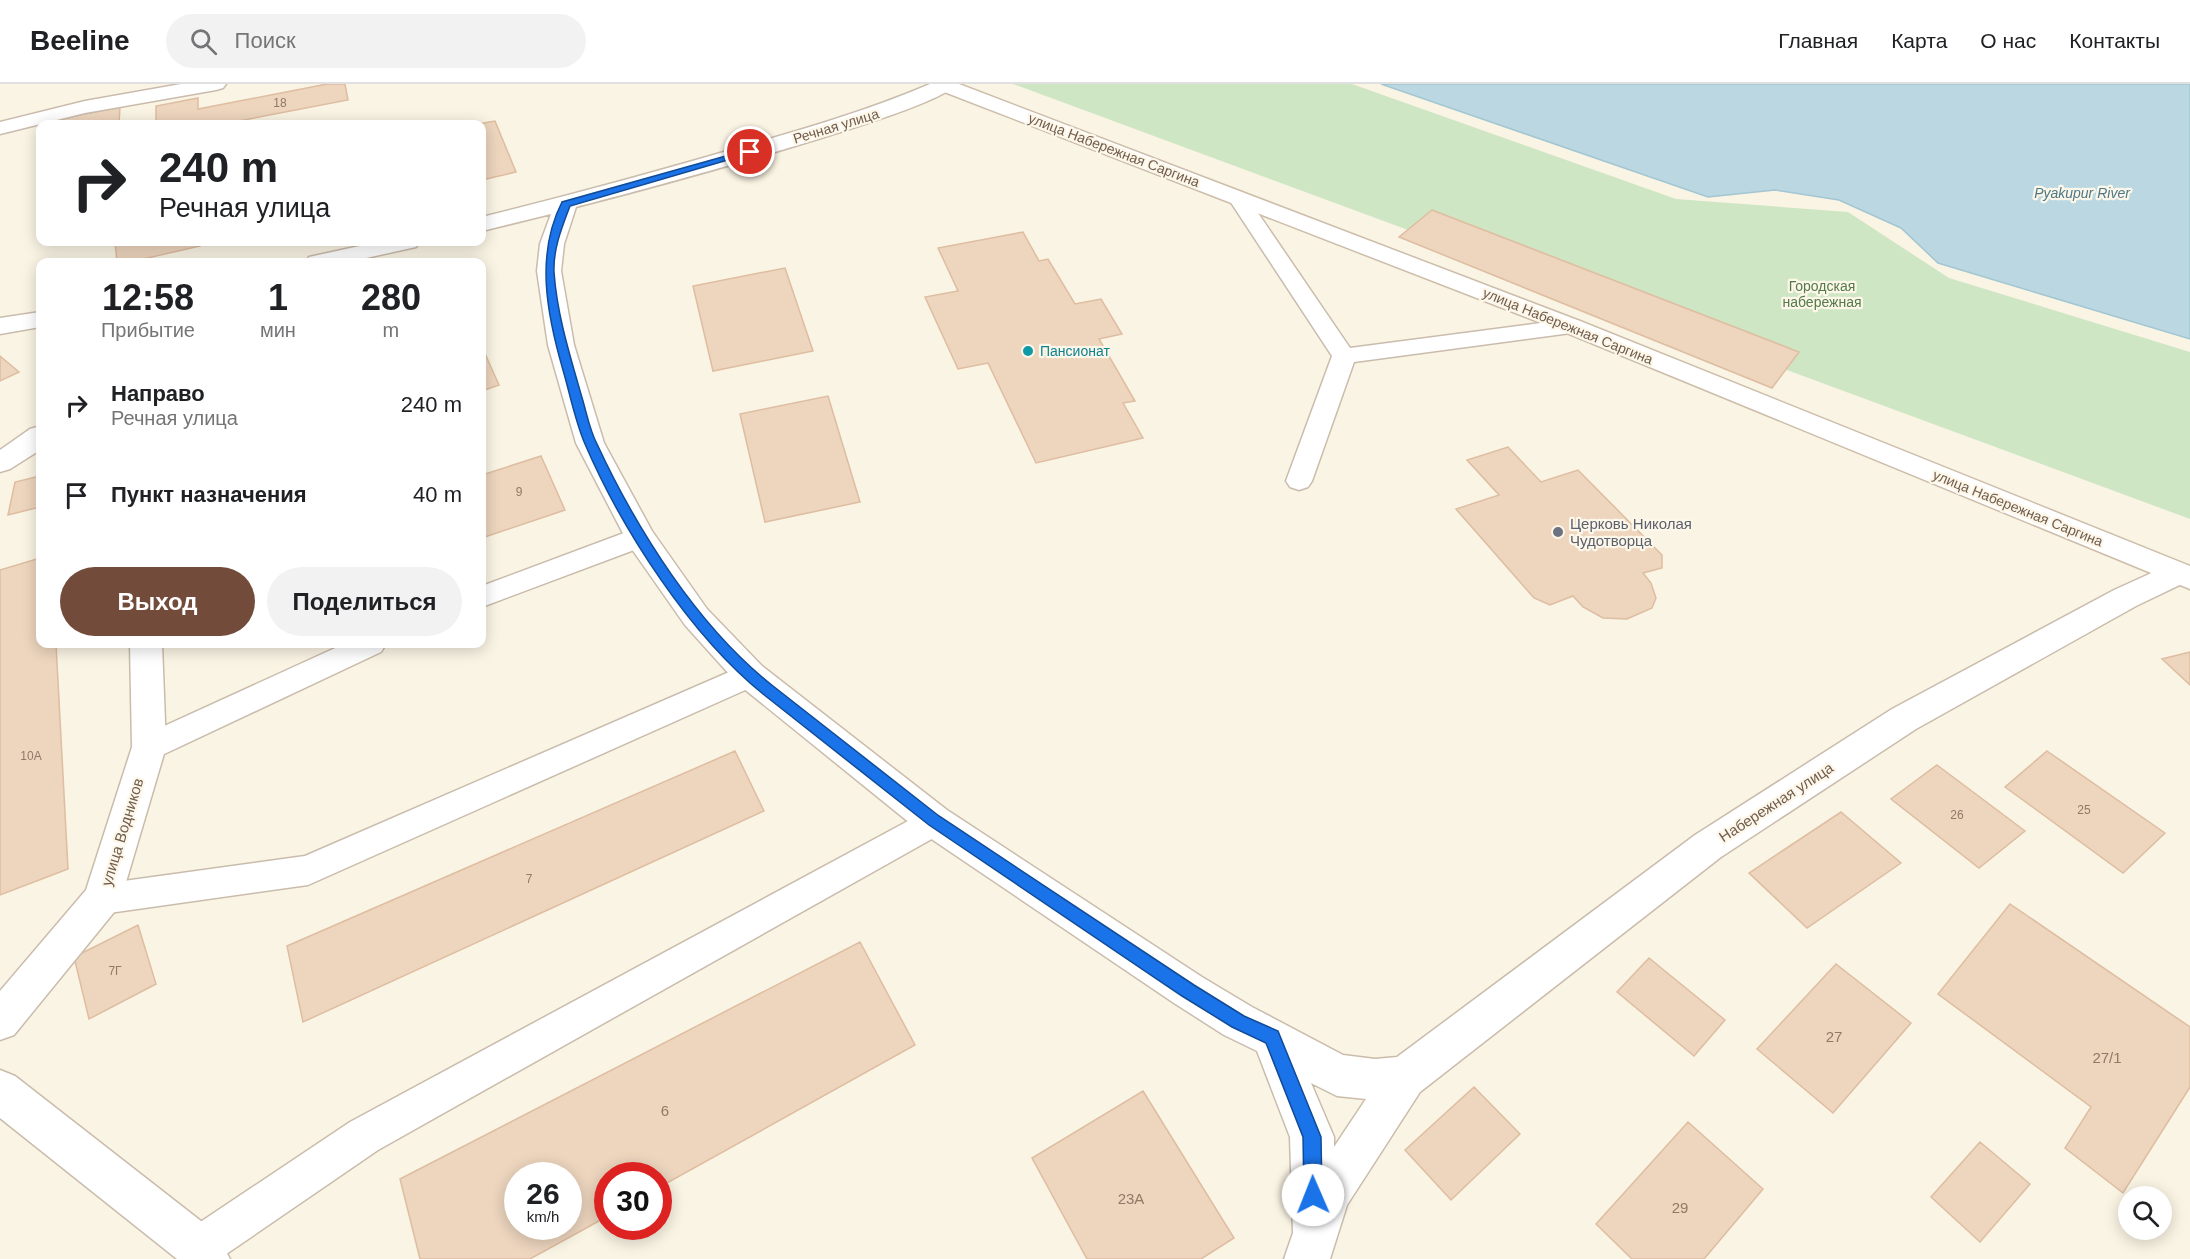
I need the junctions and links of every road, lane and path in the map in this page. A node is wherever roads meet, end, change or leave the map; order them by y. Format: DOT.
graph roads {
  1 [pos="216,84"];
  2 [pos="943,85"];
  3 [pos="0,128"];
  4 [pos="1238,198"];
  5 [pos="566,204"];
  6 [pos="486,223"];
  7 [pos="390,246"];
  8 [pos="336,258"];
  9 [pos="36,321"];
  10 [pos="0,326"];
  11 [pos="1571,326"];
  12 [pos="1344,356"];
  13 [pos="36,438"];
  14 [pos="0,462"];
  15 [pos="1299,481"];
  16 [pos="640,537"];
  17 [pos="2184,576"];
  18 [pos="486,595"];
  19 [pos="146,648"];
  20 [pos="362,648"];
  21 [pos="750,675"];
  22 [pos="149,747"];
  23 [pos="934,821"];
  24 [pos="102,899"];
  25 [pos="0,1021"];
  26 [pos="1272,1037"];
  27 [pos="1405,1077"];
  28 [pos="0,1091"];
  29 [pos="1311,1248"];
  30 [pos="203,1253"];
  1 -- 3 [label="street"];
  2 -- 4 [label="street, улица Набережная Саргина"];
  2 -- 5 [label="street, Речная улица"];
  4 -- 11 [label="street, улица Набережная Саргина"];
  4 -- 12 [label="lane"];
  5 -- 6 [label="street, Речная улица"];
  5 -- 16 [label="street"];
  7 -- 8 [label="street"];
  9 -- 10 [label="street"];
  11 -- 12 [label="lane"];
  11 -- 17 [label="street, улица Набережная Саргина"];
  12 -- 15 [label="lane"];
  13 -- 14 [label="street"];
  16 -- 18 [label="lane"];
  16 -- 21 [label="street"];
  17 -- 27 [label="street, Набережная улица"];
  19 -- 22 [label="street, улица Водников"];
  20 -- 22 [label="lane"];
  21 -- 23 [label="street"];
  21 -- 24 [label="lane"];
  22 -- 24 [label="street, улица Водников"];
  23 -- 26 [label="street"];
  23 -- 30 [label="lane"];
  24 -- 25 [label="street, улица Водников"];
  26 -- 27 [label="street"];
  26 -- 29 [label="street"];
  27 -- 29 [label="street, Набережная улица"];
  28 -- 30 [label="street"];
}
